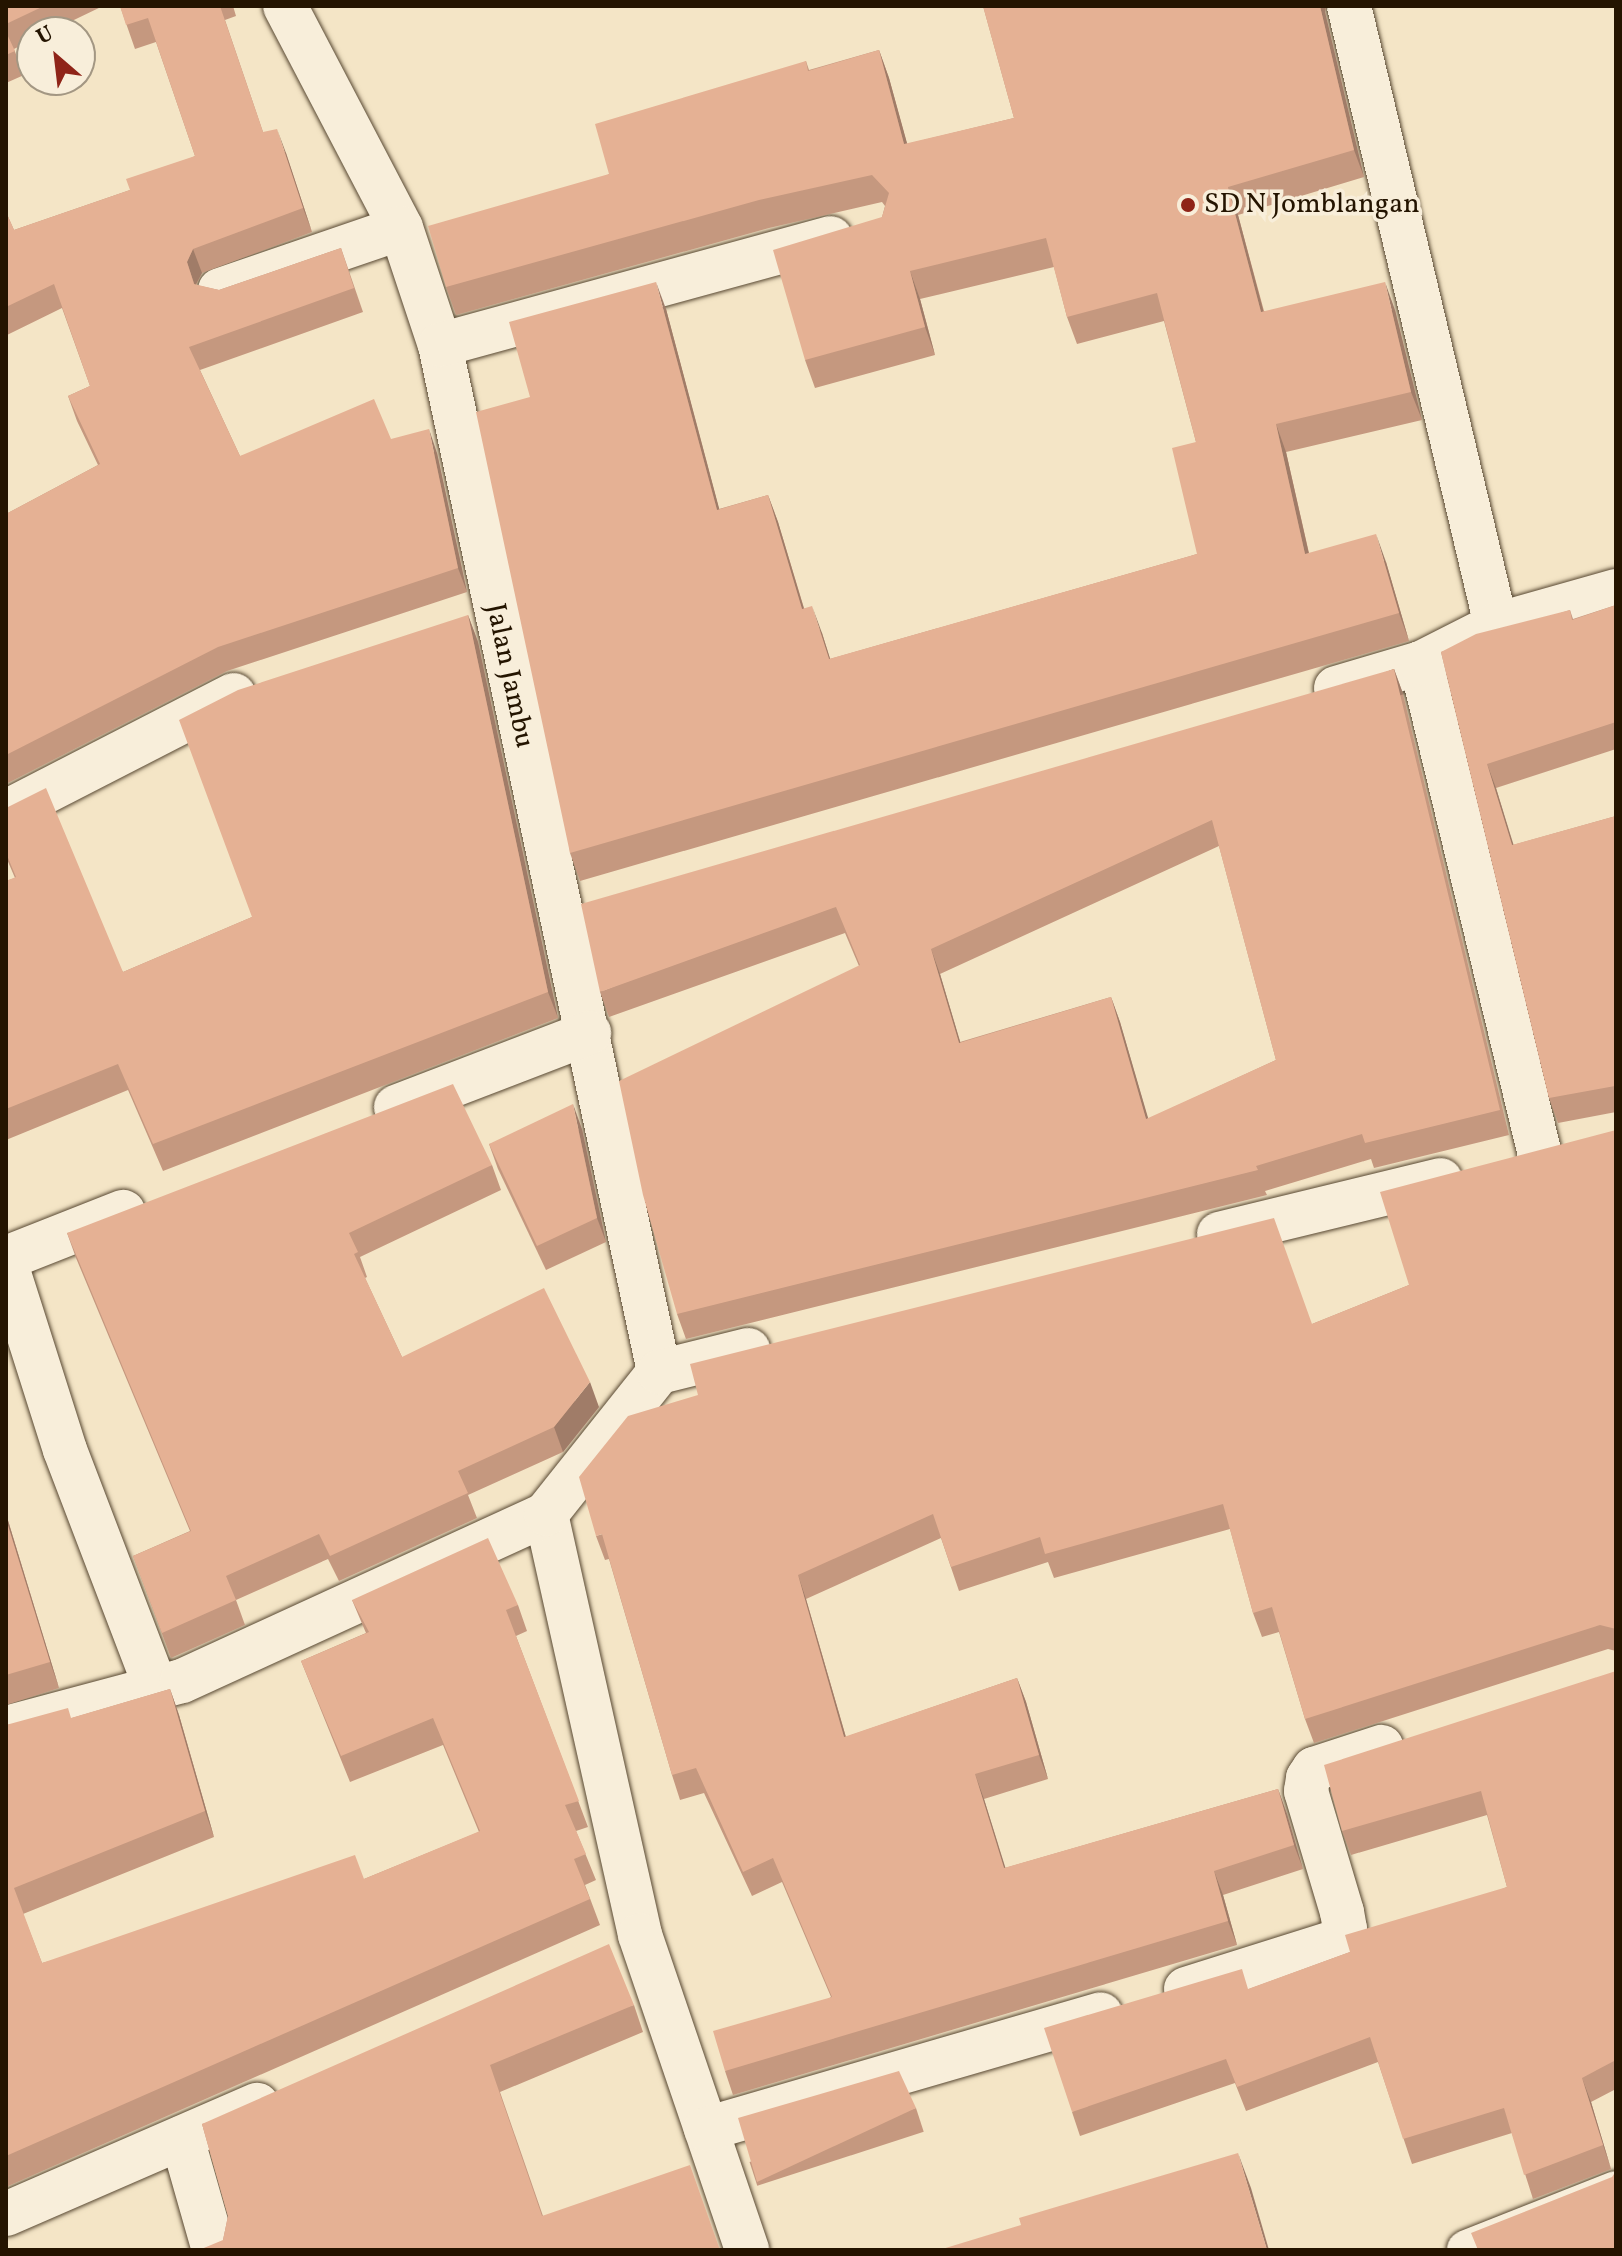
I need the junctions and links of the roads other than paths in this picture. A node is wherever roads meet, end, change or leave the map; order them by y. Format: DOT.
graph roads {
  1 [pos="285,6"];
  2 [pos="1349,6"];
  3 [pos="875,226"];
  4 [pos="401,228"];
  5 [pos="220,290"];
  6 [pos="440,345"];
  7 [pos="1616,591"];
  8 [pos="494,610"];
  9 [pos="449,624"];
  10 [pos="1496,625"];
  11 [pos="1421,663"];
  12 [pos="270,681"];
  13 [pos="1299,698"];
  14 [pos="6,812"];
  15 [pos="607,898"];
  16 [pos="561,912"];
  17 [pos="589,1033"];
  18 [pos="360,1121"];
  19 [pos="1586,1143"];
  20 [pos="1540,1155"];
  21 [pos="168,1195"];
  22 [pos="1185,1243"];
  23 [pos="6,1258"];
  24 [pos="6,1264"];
  25 [pos="783,1342"];
  26 [pos="659,1372"];
  27 [pos="546,1514"];
  28 [pos="157,1691"];
  29 [pos="6,1728"];
  30 [pos="1419,1735"];
  31 [pos="640,1935"];
  32 [pos="597,1954"];
  33 [pos="297,2087"];
  34 [pos="706,2129"];
  35 [pos="182,2138"];
  36 [pos="1616,2191"];
  37 [pos="6,2214"];
  38 [pos="214,2250"];
  39 [pos="747,2250"];
  40 [pos="1467,2250"];
  1 -- 4 [label="street, Jalan Jambu"];
  2 -- 10 [label="street"];
  3 -- 6 [label="street"];
  4 -- 5 [label="street"];
  4 -- 6 [label="street, Jalan Jambu"];
  6 -- 8 [label="street, Jalan Jambu"];
  7 -- 10 [label="street"];
  8 -- 9 [label="street"];
  8 -- 16 [label="street, Jalan Jambu"];
  10 -- 11 [label="street"];
  11 -- 13 [label="street"];
  11 -- 20 [label="street"];
  12 -- 14 [label="street"];
  15 -- 16 [label="street"];
  16 -- 17 [label="street, Jalan Jambu"];
  17 -- 18 [label="street"];
  17 -- 26 [label="street, Jalan Jambu"];
  19 -- 20 [label="street"];
  20 -- 22 [label="street"];
  21 -- 23 [label="street"];
  24 -- 28 [label="street"];
  25 -- 26 [label="street"];
  26 -- 27 [label="street"];
  27 -- 28 [label="street"];
  27 -- 31 [label="street"];
  28 -- 29 [label="street"];
  30 -- 34 [label="street"];
  31 -- 32 [label="street"];
  31 -- 34 [label="street"];
  33 -- 35 [label="street"];
  34 -- 39 [label="street"];
  35 -- 37 [label="street"];
  35 -- 38 [label="street"];
  36 -- 40 [label="lane"];
}
